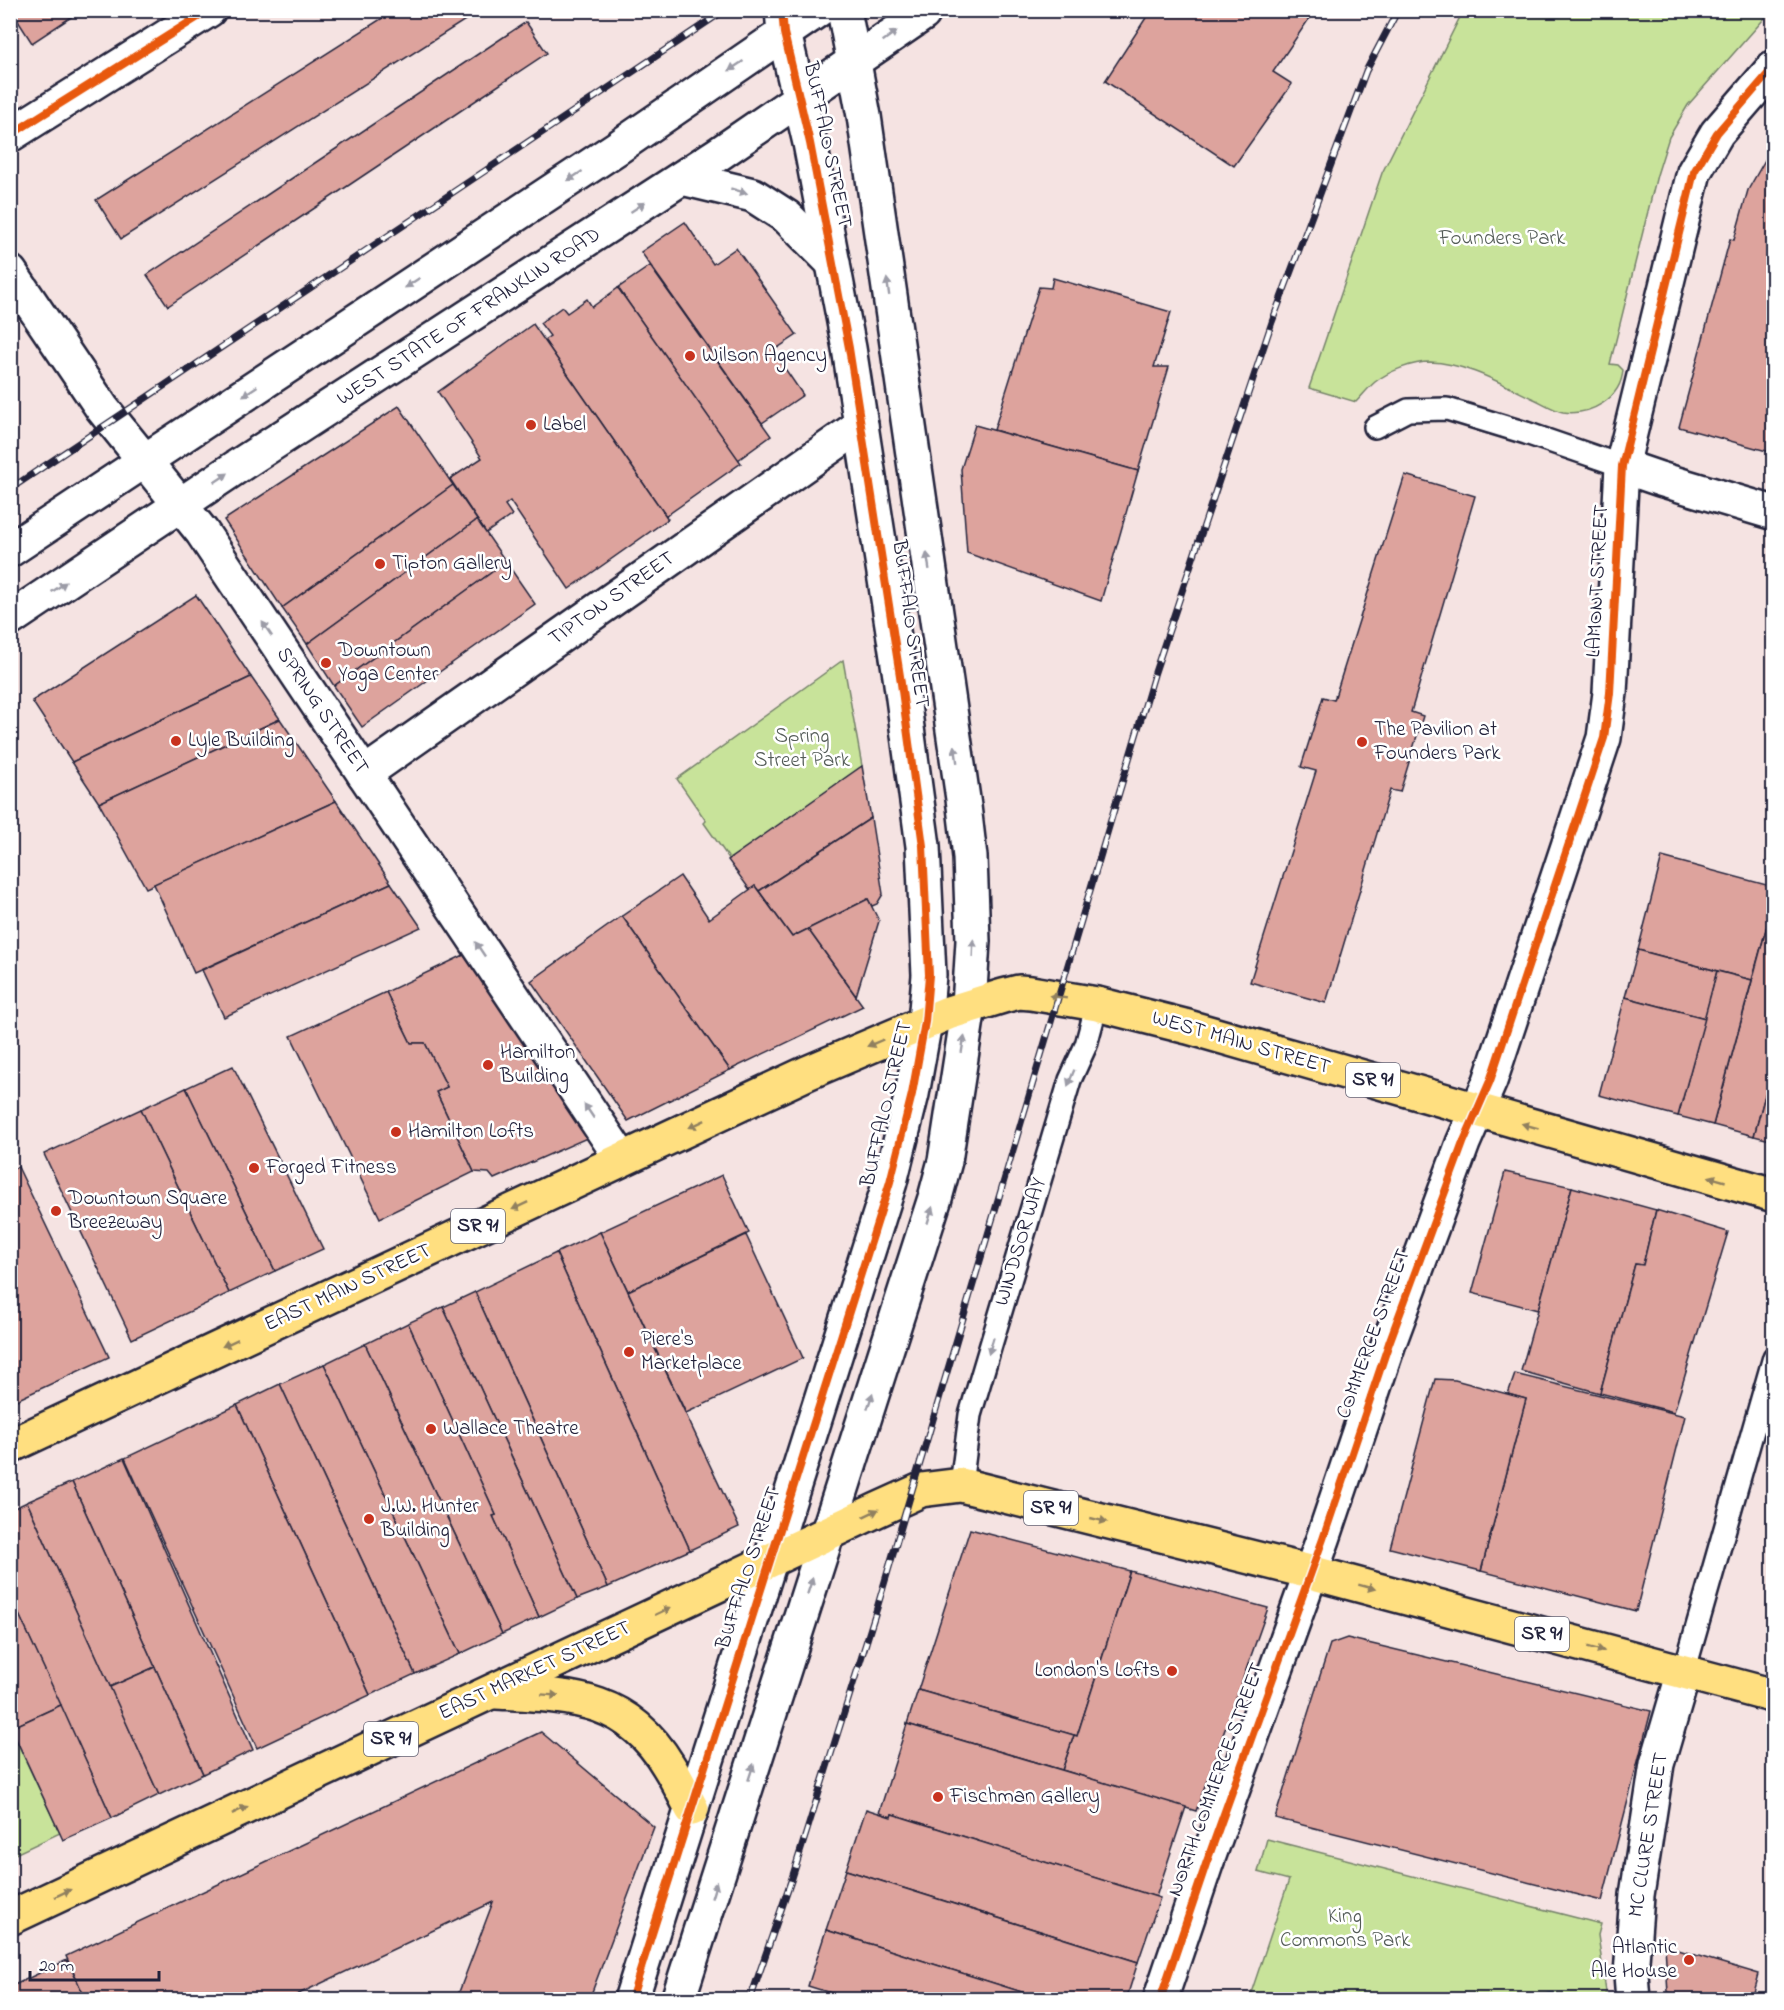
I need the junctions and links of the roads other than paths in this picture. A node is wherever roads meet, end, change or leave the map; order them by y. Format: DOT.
graph roads {
  1 [pos="209,10"];
  2 [pos="818,10"];
  3 [pos="844,10"];
  4 [pos="924,10"];
  5 [pos="783,22"];
  6 [pos="854,61"];
  7 [pos="1773,67"];
  8 [pos="801,97"];
  9 [pos="10,135"];
  10 [pos="682,178"];
  11 [pos="833,263"];
  12 [pos="10,272"];
  13 [pos="861,425"];
  14 [pos="1375,428"];
  15 [pos="1622,466"];
  16 [pos="163,483"];
  17 [pos="1773,513"];
  18 [pos="10,550"];
  19 [pos="10,619"];
  20 [pos="364,774"];
  21 [pos="1097,1004"];
  22 [pos="947,1014"];
  23 [pos="1477,1111"];
  24 [pos="622,1159"];
  25 [pos="1773,1195"];
  26 [pos="1773,1357"];
  27 [pos="10,1446"];
  28 [pos="961,1485"];
  29 [pos="799,1547"];
  30 [pos="1310,1572"];
  31 [pos="1684,1672"];
  32 [pos="492,1692"];
  33 [pos="1773,1695"];
  34 [pos="692,1809"];
  35 [pos="10,1918"];
  36 [pos="631,2000"];
  37 [pos="678,2000"];
  38 [pos="1160,2000"];
  39 [pos="1634,2000"];
  1 -- 9 [label="street"];
  2 -- 5 [label="street, WEST STATE OF FRANKLIN ROAD"];
  3 -- 6 [label="street, BUFFALO STREET"];
  6 -- 4 [label="street, WEST STATE OF FRANKLIN ROAD, one-way"];
  5 -- 8 [label="street, BUFFALO STREET"];
  5 -- 16 [label="street, WEST STATE OF FRANKLIN ROAD, one-way"];
  6 -- 8 [label="street, WEST STATE OF FRANKLIN ROAD"];
  22 -- 6 [label="street, BUFFALO STREET, one-way"];
  7 -- 15 [label="street, LAMONT STREET"];
  8 -- 10 [label="street, WEST STATE OF FRANKLIN ROAD"];
  8 -- 11 [label="street, BUFFALO STREET"];
  10 -- 11 [label="street, one-way"];
  16 -- 10 [label="street, WEST STATE OF FRANKLIN ROAD, one-way"];
  11 -- 13 [label="street, BUFFALO STREET"];
  12 -- 16 [label="street, SPRING STREET"];
  13 -- 20 [label="street, TIPTON STREET"];
  13 -- 22 [label="street, BUFFALO STREET"];
  14 -- 15 [label="lane"];
  15 -- 17 [label="street"];
  15 -- 23 [label="street, LAMONT STREET"];
  16 -- 18 [label="street, WEST STATE OF FRANKLIN ROAD"];
  19 -- 16 [label="street, WEST STATE OF FRANKLIN ROAD, one-way"];
  20 -- 16 [label="street, SPRING STREET, one-way"];
  24 -- 20 [label="street, SPRING STREET, one-way"];
  21 -- 22 [label="main road, WEST MAIN STREET / SR 91, one-way"];
  21 -- 23 [label="main road, WEST MAIN STREET / SR 91"];
  21 -- 28 [label="lane, WINDSOR WAY, one-way"];
  22 -- 24 [label="main road, EAST MAIN STREET / SR 91, one-way"];
  22 -- 29 [label="street, BUFFALO STREET"];
  29 -- 22 [label="street, BUFFALO STREET, one-way"];
  25 -- 23 [label="main road, WEST MAIN STREET / SR 91, one-way"];
  23 -- 30 [label="street, COMMERCE STREET"];
  24 -- 27 [label="main road, EAST MAIN STREET / SR 91, one-way"];
  26 -- 31 [label="lane"];
  29 -- 28 [label="main road, SR 91, one-way"];
  28 -- 30 [label="main road, SR 91, one-way"];
  32 -- 29 [label="main road, EAST MARKET STREET / SR 91, one-way"];
  29 -- 34 [label="street, BUFFALO STREET"];
  37 -- 29 [label="street, BUFFALO STREET, one-way"];
  30 -- 31 [label="main road, SR 91, one-way"];
  30 -- 38 [label="street, NORTH COMMERCE STREET"];
  31 -- 33 [label="main road, SR 91"];
  31 -- 39 [label="street, MC CLURE STREET"];
  32 -- 34 [label="main road, one-way"];
  35 -- 32 [label="main road, EAST MARKET STREET / SR 91, one-way"];
  34 -- 36 [label="street, BUFFALO STREET"];
}
